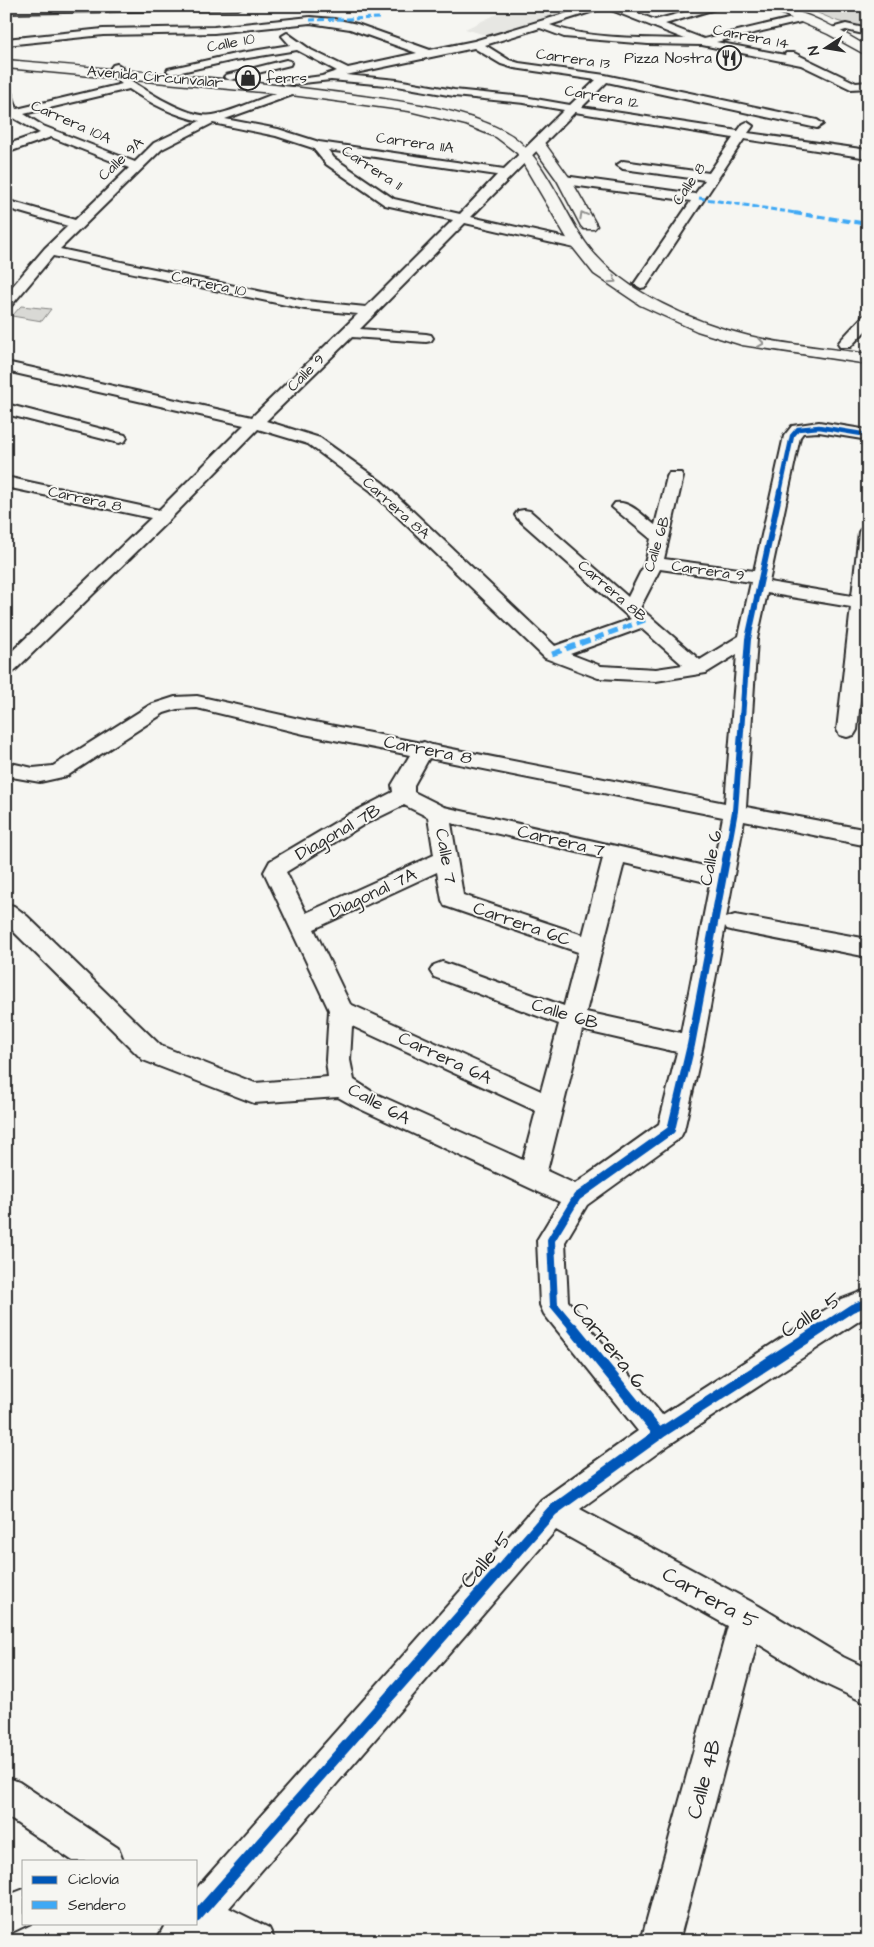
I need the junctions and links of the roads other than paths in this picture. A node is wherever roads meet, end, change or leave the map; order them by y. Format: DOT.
graph roads {
  1 [pos="238,6"];
  2 [pos="602,6"];
  3 [pos="610,6"];
  4 [pos="720,6"];
  5 [pos="770,6"];
  6 [pos="796,6"];
  7 [pos="21,8"];
  8 [pos="6,10"];
  9 [pos="204,16"];
  10 [pos="381,18"];
  11 [pos="801,19"];
  12 [pos="310,20"];
  13 [pos="275,22"];
  14 [pos="655,23"];
  15 [pos="539,24"];
  16 [pos="846,27"];
  17 [pos="832,31"];
  18 [pos="746,32"];
  19 [pos="868,32"];
  20 [pos="868,39"];
  21 [pos="6,42"];
  22 [pos="703,42"];
  23 [pos="476,44"];
  24 [pos="297,46"];
  25 [pos="230,50"];
  26 [pos="868,52"];
  27 [pos="430,54"];
  28 [pos="6,58"];
  29 [pos="288,62"];
  30 [pos="804,62"];
  31 [pos="6,64"];
  32 [pos="114,70"];
  33 [pos="172,71"];
  34 [pos="347,71"];
  35 [pos="230,77"];
  36 [pos="330,77"];
  37 [pos="605,78"];
  38 [pos="131,85"];
  39 [pos="868,86"];
  40 [pos="291,87"];
  41 [pos="6,94"];
  42 [pos="573,108"];
  43 [pos="763,109"];
  44 [pos="9,114"];
  45 [pos="214,120"];
  46 [pos="817,124"];
  47 [pos="45,130"];
  48 [pos="739,136"];
  49 [pos="6,138"];
  50 [pos="538,143"];
  51 [pos="317,145"];
  52 [pos="6,149"];
  53 [pos="525,154"];
  54 [pos="868,154"];
  55 [pos="623,165"];
  56 [pos="135,166"];
  57 [pos="508,173"];
  58 [pos="713,177"];
  59 [pos="564,180"];
  60 [pos="698,198"];
  61 [pos="6,204"];
  62 [pos="462,219"];
  63 [pos="76,224"];
  64 [pos="596,239"];
  65 [pos="579,245"];
  66 [pos="50,251"];
  67 [pos="620,267"];
  68 [pos="641,284"];
  69 [pos="6,303"];
  70 [pos="368,311"];
  71 [pos="868,319"];
  72 [pos="348,332"];
  73 [pos="426,338"];
  74 [pos="845,344"];
  75 [pos="868,347"];
  76 [pos="868,358"];
  77 [pos="6,366"];
  78 [pos="6,409"];
  79 [pos="255,423"];
  80 [pos="868,435"];
  81 [pos="119,438"];
  82 [pos="675,477"];
  83 [pos="6,482"];
  84 [pos="620,507"];
  85 [pos="524,515"];
  86 [pos="163,516"];
  87 [pos="868,532"];
  88 [pos="660,538"];
  89 [pos="654,563"];
  90 [pos="761,582"];
  91 [pos="864,603"];
  92 [pos="638,614"];
  93 [pos="748,639"];
  94 [pos="552,654"];
  95 [pos="6,668"];
  96 [pos="699,668"];
  97 [pos="847,730"];
  98 [pos="424,749"];
  99 [pos="6,769"];
  100 [pos="404,796"];
  101 [pos="735,811"];
  102 [pos="438,813"];
  103 [pos="868,838"];
  104 [pos="614,854"];
  105 [pos="446,859"];
  106 [pos="276,877"];
  107 [pos="722,878"];
  108 [pos="453,900"];
  109 [pos="6,912"];
  110 [pos="734,922"];
  111 [pos="300,926"];
  112 [pos="591,947"];
  113 [pos="868,948"];
  114 [pos="442,971"];
  115 [pos="341,1010"];
  116 [pos="573,1019"];
  117 [pos="691,1045"];
  118 [pos="342,1086"];
  119 [pos="550,1106"];
  120 [pos="532,1177"];
  121 [pos="577,1197"];
  122 [pos="551,1240"];
  123 [pos="868,1302"];
  124 [pos="659,1434"];
  125 [pos="552,1510"];
  126 [pos="747,1618"];
  127 [pos="868,1687"];
  128 [pos="6,1795"];
  129 [pos="104,1860"];
  130 [pos="22,1909"];
  131 [pos="198,1914"];
  132 [pos="6,1917"];
  133 [pos="198,1917"];
  134 [pos="189,1924"];
  135 [pos="175,1941"];
  136 [pos="256,1941"];
  137 [pos="660,1941"];
  1 -- 9 [label="street"];
  2 -- 15 [label="street, Calle 9A"];
  3 -- 14 [label="street, Carrera 14"];
  4 -- 14 [label="street"];
  5 -- 11 [label="main road"];
  6 -- 16 [label="main road"];
  7 -- 8 [label="street"];
  7 -- 9 [label="street"];
  9 -- 13 [label="street"];
  9 -- 21 [label="street"];
  9 -- 25 [label="street"];
  10 -- 12 [label="street"];
  11 -- 17 [label="main road"];
  11 -- 18 [label="street"];
  12 -- 13 [label="street"];
  12 -- 27 [label="street"];
  13 -- 24 [label="street"];
  14 -- 22 [label="street, Carrera 14"];
  15 -- 22 [label="street"];
  15 -- 23 [label="street, Calle 9A"];
  16 -- 17 [label="street"];
  16 -- 19 [label="street"];
  16 -- 20 [label="main road"];
  17 -- 26 [label="main road"];
  18 -- 22 [label="street"];
  18 -- 30 [label="street"];
  22 -- 30 [label="street, Carrera 14"];
  23 -- 27 [label="street, Calle 9A"];
  23 -- 37 [label="street, Carrera 13"];
  24 -- 25 [label="street, Calle 10"];
  24 -- 34 [label="street"];
  25 -- 33 [label="street, Calle 10"];
  27 -- 34 [label="street, Calle 9A"];
  28 -- 32 [label="main road, Avenida Circunvalar"];
  29 -- 35 [label="street, Calle 10"];
  30 -- 39 [label="street"];
  31 -- 32 [label="main road, Avenida Circunvalar"];
  32 -- 33 [label="main road, Avenida Circunvalar"];
  32 -- 38 [label="street"];
  32 -- 40 [label="main road, Avenida Circunvalar"];
  33 -- 35 [label="main road, Avenida Circunvalar"];
  34 -- 36 [label="street, Calle 9A"];
  35 -- 40 [label="main road, Avenida Circunvalar"];
  36 -- 40 [label="street, Calle 9A"];
  36 -- 42 [label="street, Carrera 12"];
  37 -- 42 [label="street, Calle 9"];
  37 -- 43 [label="street, Carrera 13"];
  38 -- 44 [label="street"];
  38 -- 45 [label="street, Carrera 11"];
  40 -- 45 [label="street, Calle 9A"];
  40 -- 50 [label="main road, Avenida Circunvalar"];
  40 -- 53 [label="main road, Avenida Circunvalar"];
  41 -- 44 [label="street, Carrera 10A"];
  42 -- 48 [label="street, Carrera 12"];
  42 -- 50 [label="street, Calle 9"];
  43 -- 46 [label="street, Carrera 13"];
  43 -- 48 [label="street, Calle 8"];
  44 -- 47 [label="street, Carrera 10A"];
  45 -- 51 [label="street, Carrera 11"];
  45 -- 56 [label="street, Calle 9A"];
  47 -- 49 [label="street"];
  47 -- 52 [label="street"];
  47 -- 56 [label="street, Carrera 10A"];
  48 -- 54 [label="street, Carrera 12"];
  48 -- 58 [label="street, Calle 8"];
  50 -- 53 [label="street, Calle 9"];
  50 -- 59 [label="main road, Avenida Circunvalar"];
  51 -- 57 [label="street, Carrera 11A"];
  51 -- 62 [label="street, Carrera 11"];
  53 -- 57 [label="street, Calle 9"];
  53 -- 65 [label="main road, Avenida Circunvalar"];
  55 -- 58 [label="street"];
  56 -- 63 [label="street, Calle 9A"];
  57 -- 62 [label="street, Calle 9"];
  58 -- 60 [label="street, Calle 8"];
  59 -- 60 [label="street"];
  64 -- 59 [label="main road, Avenida Circunvalar, one-way"];
  60 -- 68 [label="street, Calle 8"];
  61 -- 63 [label="street"];
  62 -- 65 [label="street, Carrera 11"];
  62 -- 70 [label="street, Calle 9"];
  63 -- 66 [label="street, Calle 9A"];
  65 -- 76 [label="main road, Avenida Circunvalar, one-way"];
  66 -- 69 [label="street, Calle 9A"];
  66 -- 70 [label="street, Carrera 10"];
  67 -- 68 [label="main road"];
  68 -- 74 [label="main road"];
  70 -- 72 [label="street, Calle 9"];
  71 -- 74 [label="street"];
  72 -- 73 [label="street"];
  72 -- 79 [label="street, Calle 9"];
  74 -- 75 [label="main road"];
  77 -- 79 [label="street, Carrera 8A"];
  78 -- 81 [label="street"];
  79 -- 86 [label="street, Calle 9"];
  79 -- 94 [label="street, Carrera 8A"];
  80 -- 90 [label="street, Calle 6"];
  82 -- 88 [label="street, Calle 6B"];
  83 -- 86 [label="street, Carrera 8"];
  84 -- 88 [label="street"];
  85 -- 92 [label="street, Carrera 8B"];
  86 -- 95 [label="street, Calle 9"];
  87 -- 91 [label="street"];
  88 -- 89 [label="street, Calle 6B"];
  89 -- 90 [label="street, Carrera 9"];
  89 -- 92 [label="street, Calle 6B"];
  90 -- 91 [label="street, Carrera 9"];
  90 -- 93 [label="street, Calle 6"];
  91 -- 97 [label="street"];
  92 -- 94 [label="street"];
  92 -- 96 [label="street, Carrera 8B"];
  93 -- 96 [label="street, Carrera 8A"];
  93 -- 101 [label="street, Calle 6"];
  94 -- 96 [label="street, Carrera 8A"];
  98 -- 99 [label="street, Carrera 8"];
  98 -- 100 [label="street"];
  98 -- 101 [label="street, Carrera 8"];
  100 -- 102 [label="street, Carrera 7"];
  100 -- 106 [label="street, Diagonal 7B"];
  101 -- 103 [label="street, Carrera 8"];
  101 -- 107 [label="street, Calle 6"];
  102 -- 104 [label="street, Carrera 7"];
  102 -- 105 [label="street, Calle 7"];
  104 -- 107 [label="street, Carrera 7"];
  104 -- 112 [label="street"];
  105 -- 108 [label="street, Calle 7"];
  105 -- 111 [label="street, Diagonal 7A"];
  106 -- 111 [label="street, Calle 6A"];
  107 -- 117 [label="street, Calle 6"];
  108 -- 112 [label="street, Carrera 6C"];
  109 -- 118 [label="street"];
  110 -- 113 [label="street"];
  111 -- 115 [label="street, Calle 6A"];
  112 -- 116 [label="street"];
  114 -- 116 [label="street, Calle 6B"];
  115 -- 118 [label="street, Calle 6A"];
  115 -- 119 [label="street, Carrera 6A"];
  116 -- 117 [label="street, Calle 6B"];
  116 -- 119 [label="street"];
  117 -- 121 [label="street, Calle 6"];
  118 -- 120 [label="street, Calle 6A"];
  119 -- 120 [label="street"];
  120 -- 121 [label="street, Calle 6A"];
  121 -- 122 [label="street, Calle 6"];
  122 -- 124 [label="street, Carrera 6"];
  123 -- 124 [label="street, Calle 5"];
  124 -- 125 [label="street, Calle 5"];
  125 -- 126 [label="street, Carrera 5"];
  125 -- 131 [label="street, Calle 5"];
  126 -- 127 [label="street, Carrera 5"];
  126 -- 137 [label="street, Calle 4B"];
  128 -- 129 [label="street"];
  130 -- 132 [label="street"];
  133 -- 136 [label="street"];
  134 -- 135 [label="street, Calle 5"];
}
